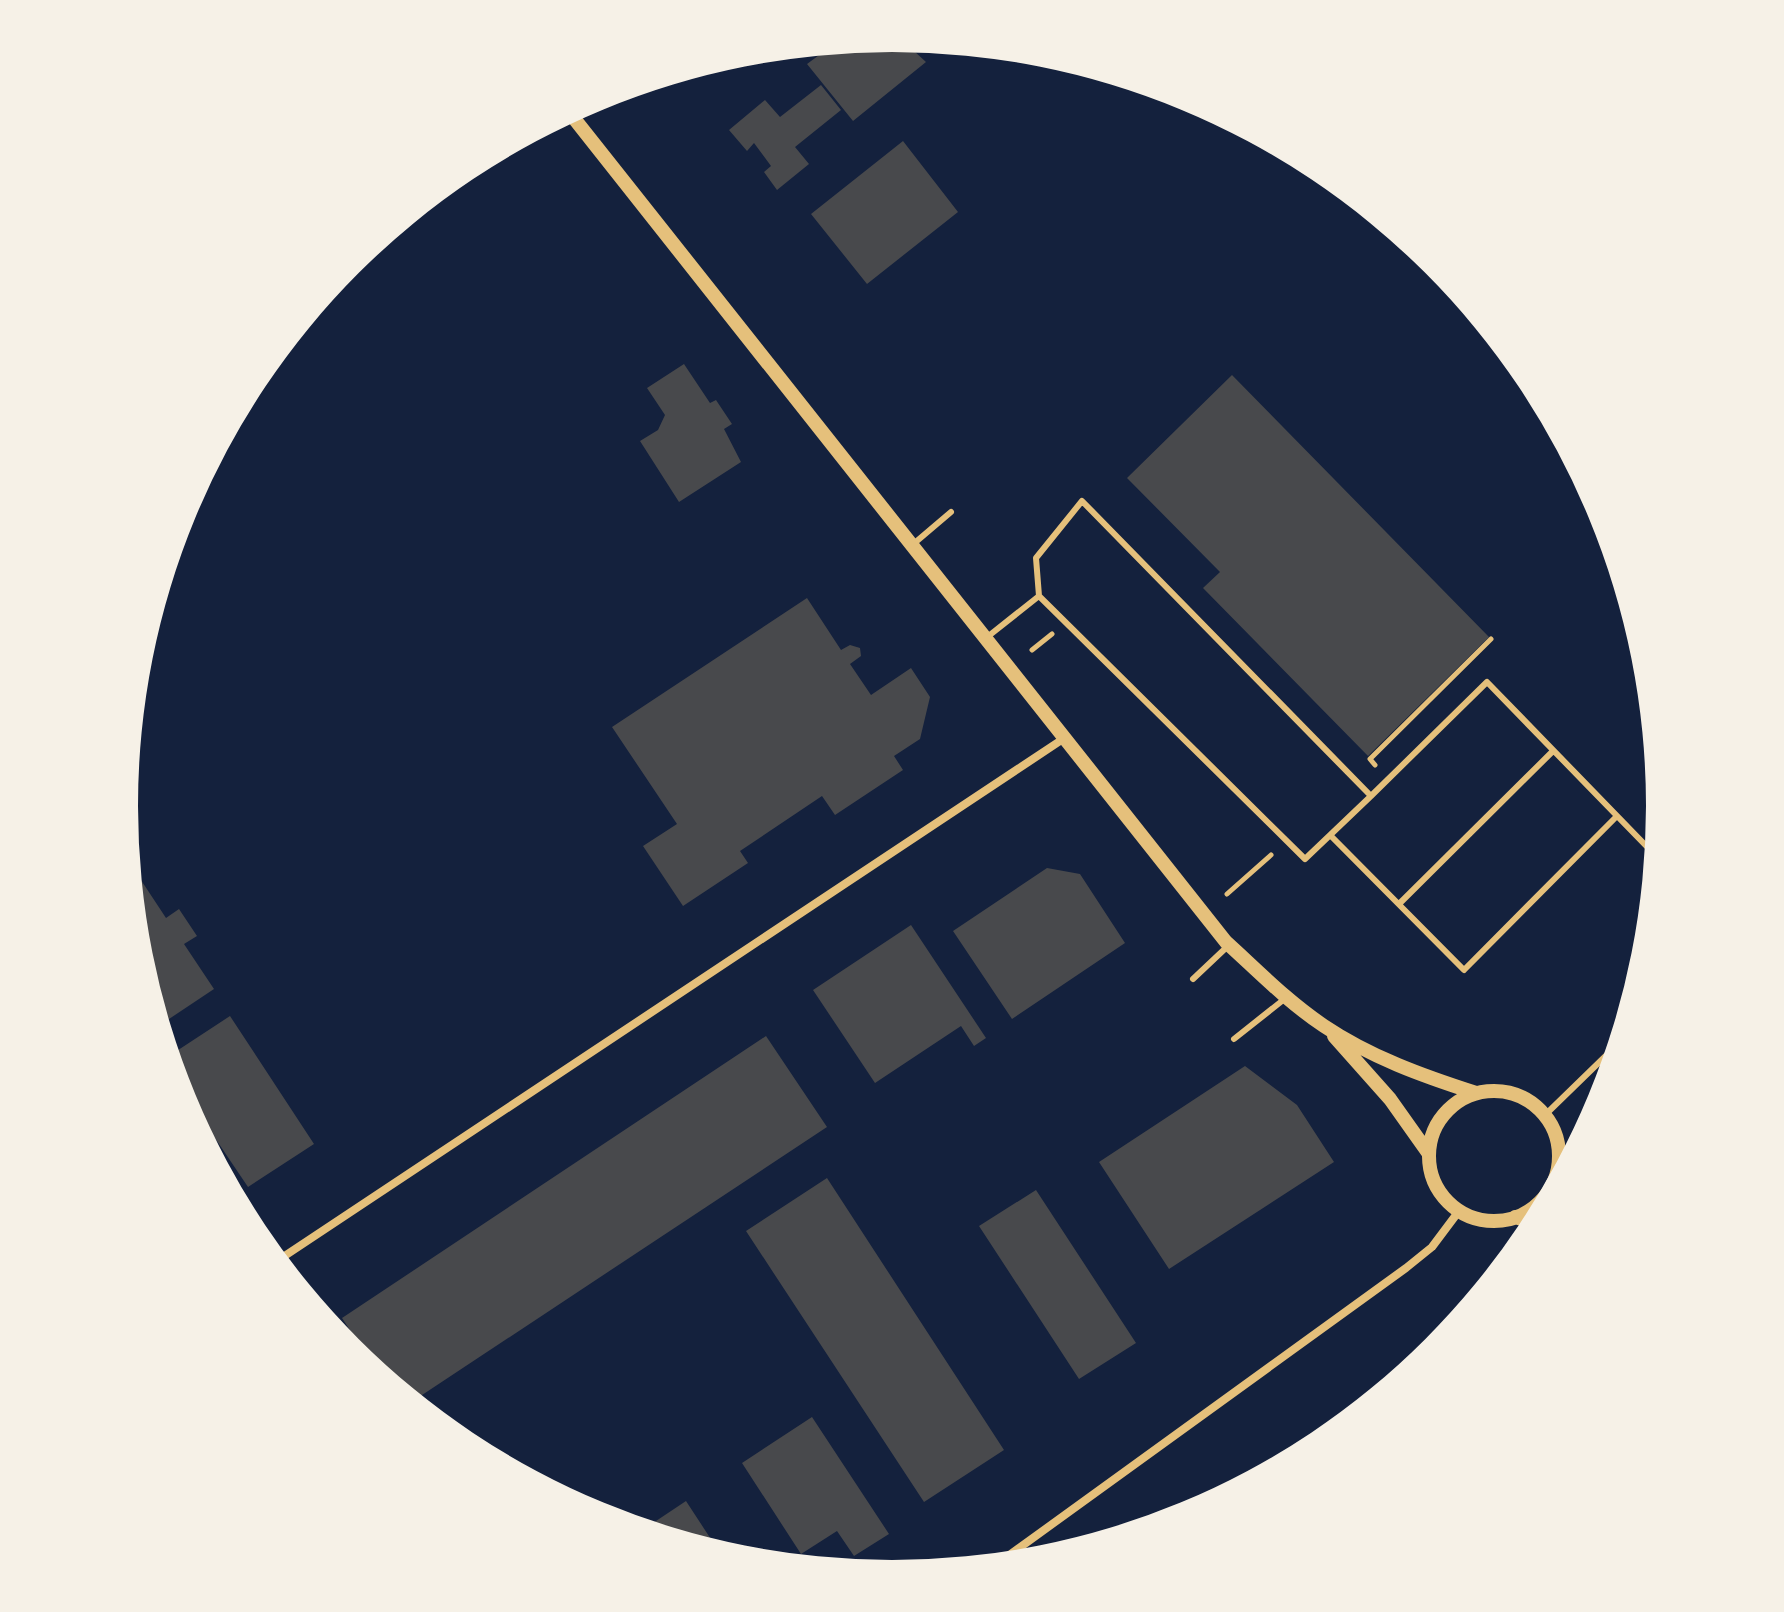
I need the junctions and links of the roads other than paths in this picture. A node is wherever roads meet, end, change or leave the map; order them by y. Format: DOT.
graph roads {
  1 [pos="577,122"];
  2 [pos="951,512"];
  3 [pos="910,546"];
  4 [pos="1039,596"];
  5 [pos="984,640"];
  6 [pos="1063,739"];
  7 [pos="1553,751"];
  8 [pos="1371,796"];
  9 [pos="1617,816"];
  10 [pos="1331,836"];
  11 [pos="1644,844"];
  12 [pos="1399,904"];
  13 [pos="1229,945"];
  14 [pos="1193,979"];
  15 [pos="1287,997"];
  16 [pos="1325,1027"];
  17 [pos="1234,1039"];
  18 [pos="1602,1060"];
  19 [pos="1476,1093"];
  20 [pos="1545,1115"];
  21 [pos="1562,1151"];
  22 [pos="1429,1154"];
  23 [pos="1529,1209"];
  24 [pos="1459,1211"];
  25 [pos="1515,1217"];
  26 [pos="1523,1219"];
  27 [pos="287,1255"];
  28 [pos="1017,1550"];
  1 -- 3 [label="street"];
  2 -- 3 [label="lane"];
  3 -- 5 [label="street"];
  4 -- 5 [label="lane"];
  4 -- 8 [label="lane"];
  4 -- 10 [label="lane"];
  5 -- 6 [label="street"];
  6 -- 13 [label="street"];
  6 -- 27 [label="street"];
  7 -- 8 [label="lane"];
  7 -- 9 [label="lane"];
  7 -- 12 [label="lane"];
  8 -- 10 [label="lane"];
  9 -- 11 [label="lane"];
  9 -- 12 [label="lane"];
  10 -- 12 [label="lane"];
  13 -- 14 [label="lane"];
  13 -- 15 [label="street"];
  15 -- 16 [label="street"];
  15 -- 17 [label="lane"];
  16 -- 19 [label="street"];
  16 -- 22 [label="street"];
  18 -- 20 [label="lane"];
  19 -- 20 [label="street"];
  19 -- 22 [label="street"];
  20 -- 21 [label="street"];
  22 -- 24 [label="street"];
  23 -- 25 [label="street"];
  24 -- 25 [label="street"];
  24 -- 28 [label="street"];
  25 -- 26 [label="street"];
}
